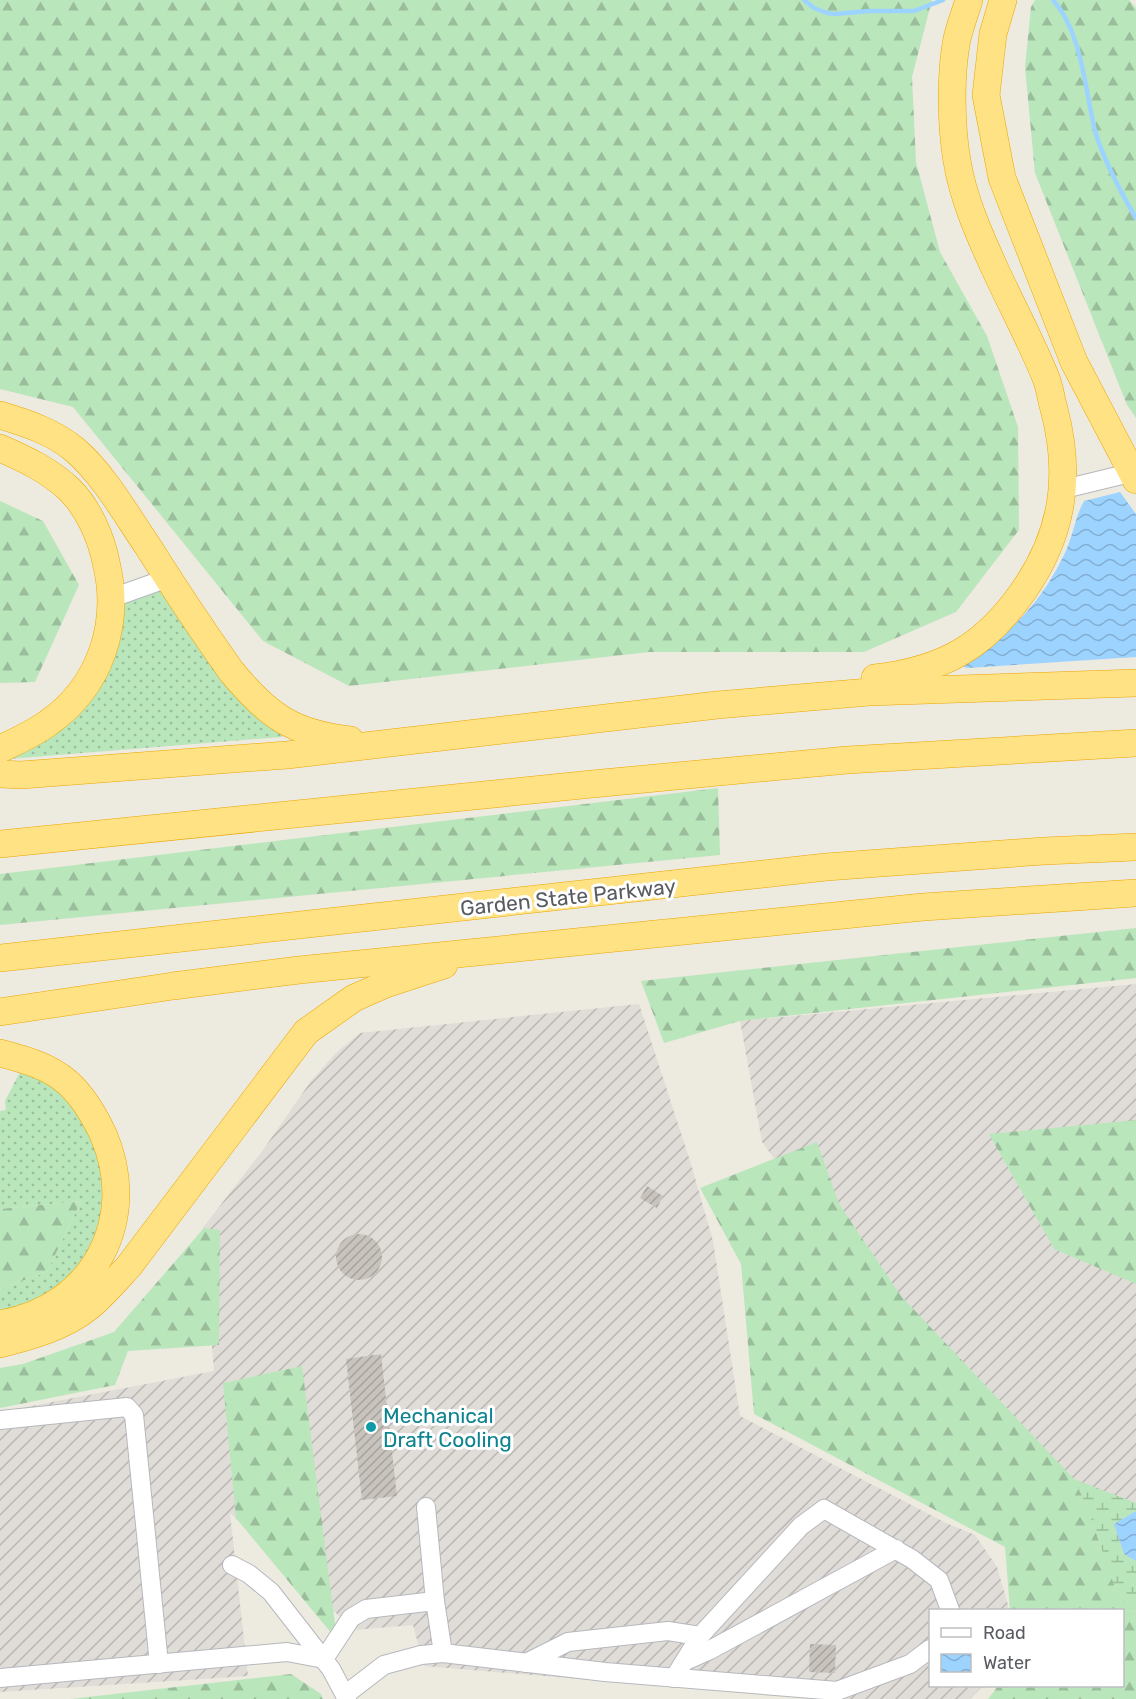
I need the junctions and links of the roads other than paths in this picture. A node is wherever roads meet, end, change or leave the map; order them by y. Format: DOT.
graph roads {
  1 [pos="969,0"];
  2 [pos="1003,0"];
  3 [pos="0,415"];
  4 [pos="0,447"];
  5 [pos="1133,476"];
  6 [pos="1064,489"];
  7 [pos="168,578"];
  8 [pos="112,598"];
  9 [pos="1136,683"];
  10 [pos="717,705"];
  11 [pos="1136,743"];
  12 [pos="378,744"];
  13 [pos="0,749"];
  14 [pos="0,774"];
  15 [pos="0,844"];
  16 [pos="1136,847"];
  17 [pos="1136,893"];
  18 [pos="488,950"];
  19 [pos="0,958"];
  20 [pos="0,1012"];
  21 [pos="0,1053"];
  22 [pos="0,1324"];
  23 [pos="0,1344"];
  24 [pos="0,1420"];
  25 [pos="426,1507"];
  26 [pos="896,1550"];
  27 [pos="232,1565"];
  28 [pos="435,1601"];
  29 [pos="949,1609"];
  30 [pos="700,1636"];
  31 [pos="929,1649"];
  32 [pos="443,1653"];
  33 [pos="324,1659"];
  34 [pos="685,1661"];
  35 [pos="526,1663"];
  36 [pos="159,1664"];
  37 [pos="0,1678"];
  38 [pos="674,1678"];
  39 [pos="346,1697"];
  1 -- 6 [label="highway"];
  2 -- 5 [label="highway"];
  3 -- 7 [label="highway"];
  4 -- 8 [label="highway"];
  5 -- 6 [label="street"];
  6 -- 10 [label="highway"];
  7 -- 8 [label="street"];
  7 -- 12 [label="highway"];
  8 -- 13 [label="highway"];
  9 -- 10 [label="highway"];
  10 -- 12 [label="highway"];
  11 -- 15 [label="highway"];
  12 -- 14 [label="highway"];
  16 -- 19 [label="highway, Garden State Parkway"];
  17 -- 18 [label="highway"];
  18 -- 20 [label="highway"];
  18 -- 23 [label="highway"];
  21 -- 22 [label="highway"];
  24 -- 36 [label="street"];
  25 -- 28 [label="street"];
  26 -- 29 [label="street"];
  26 -- 30 [label="street"];
  26 -- 34 [label="street"];
  27 -- 33 [label="street"];
  28 -- 32 [label="street"];
  28 -- 33 [label="street"];
  30 -- 34 [label="street"];
  30 -- 35 [label="street"];
  31 -- 38 [label="street"];
  32 -- 35 [label="street"];
  32 -- 39 [label="street"];
  33 -- 36 [label="street"];
  33 -- 39 [label="street"];
  34 -- 38 [label="street"];
  35 -- 38 [label="street"];
  36 -- 37 [label="street"];
}
